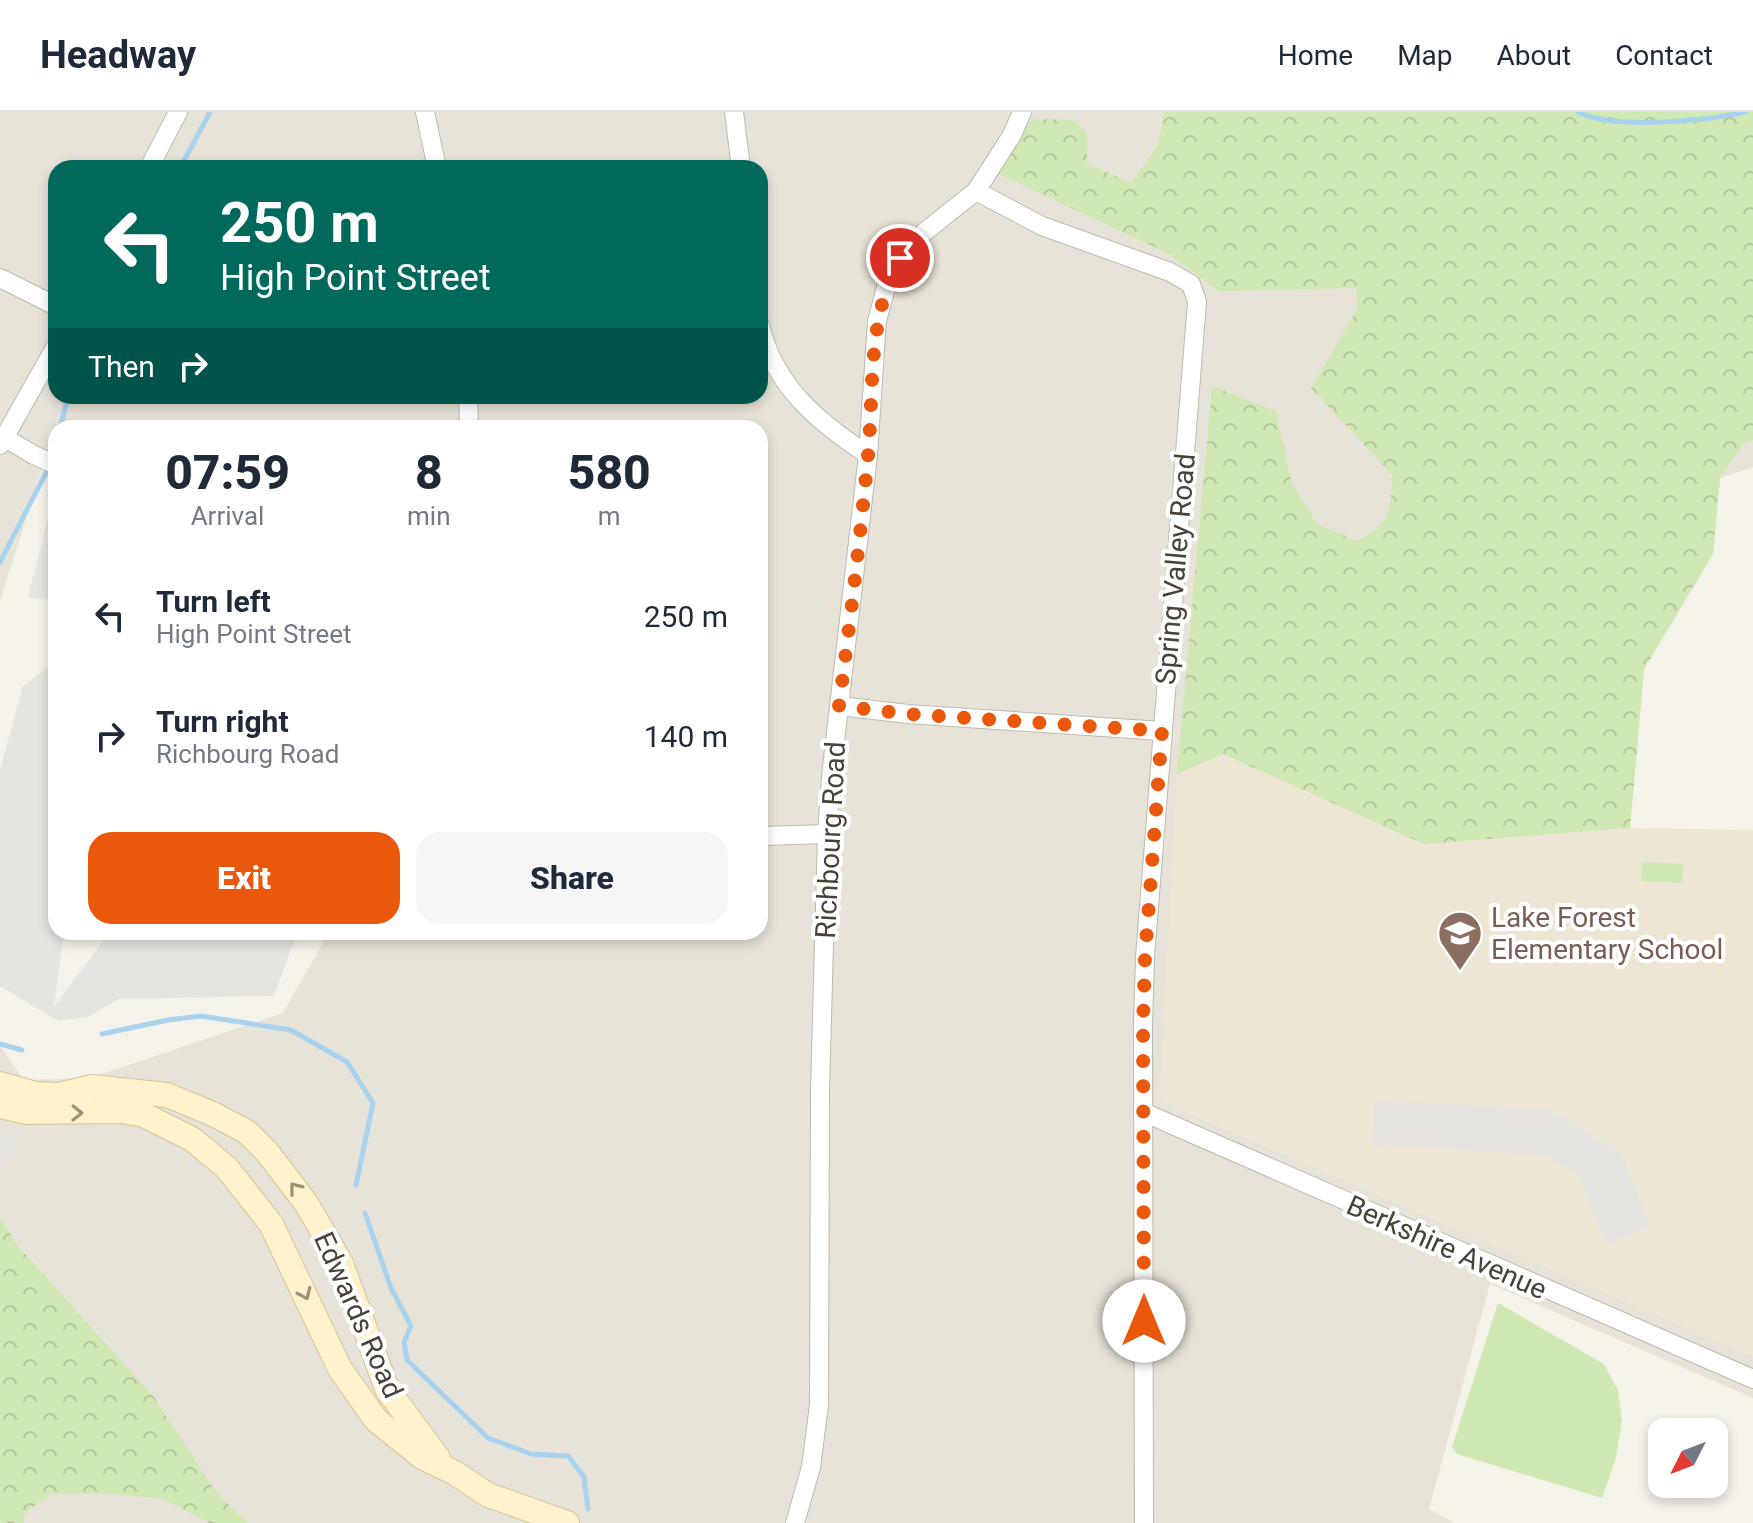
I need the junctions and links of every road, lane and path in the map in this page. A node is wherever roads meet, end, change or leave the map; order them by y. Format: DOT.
graph roads {
  1 [pos="178,112"];
  2 [pos="425,112"];
  3 [pos="734,112"];
  4 [pos="1022,112"];
  5 [pos="153,160"];
  6 [pos="435,160"];
  7 [pos="740,160"];
  8 [pos="976,191"];
  9 [pos="0,278"];
  10 [pos="48,302"];
  11 [pos="768,351"];
  12 [pos="48,360"];
  13 [pos="2,441"];
  14 [pos="868,455"];
  15 [pos="48,461"];
  16 [pos="839,706"];
  17 [pos="1162,731"];
  18 [pos="827,834"];
  19 [pos="768,836"];
  20 [pos="0,1084"];
  21 [pos="0,1106"];
  22 [pos="1143,1112"];
  23 [pos="1753,1379"];
  24 [pos="455,1473"];
  25 [pos="567,1523"];
  26 [pos="795,1523"];
  27 [pos="1144,1523"];
  1 -- 5 [label="street"];
  2 -- 6 [label="street"];
  3 -- 7 [label="street"];
  4 -- 8 [label="street, Richbourg Road"];
  8 -- 14 [label="street, Richbourg Road"];
  8 -- 17 [label="street, Spring Valley Road"];
  9 -- 10 [label="street"];
  11 -- 14 [label="street"];
  12 -- 13 [label="street"];
  13 -- 15 [label="street"];
  14 -- 16 [label="street, Richbourg Road"];
  16 -- 17 [label="street"];
  16 -- 18 [label="street, Richbourg Road"];
  17 -- 22 [label="street, Spring Valley Road"];
  18 -- 19 [label="street"];
  18 -- 26 [label="street, Richbourg Road"];
  24 -- 20 [label="street, Edwards Road, one-way"];
  21 -- 24 [label="street, Edwards Road, one-way"];
  22 -- 23 [label="street, Berkshire Avenue"];
  22 -- 27 [label="street, Spring Valley Road"];
  24 -- 25 [label="street, Edwards Road"];
}
